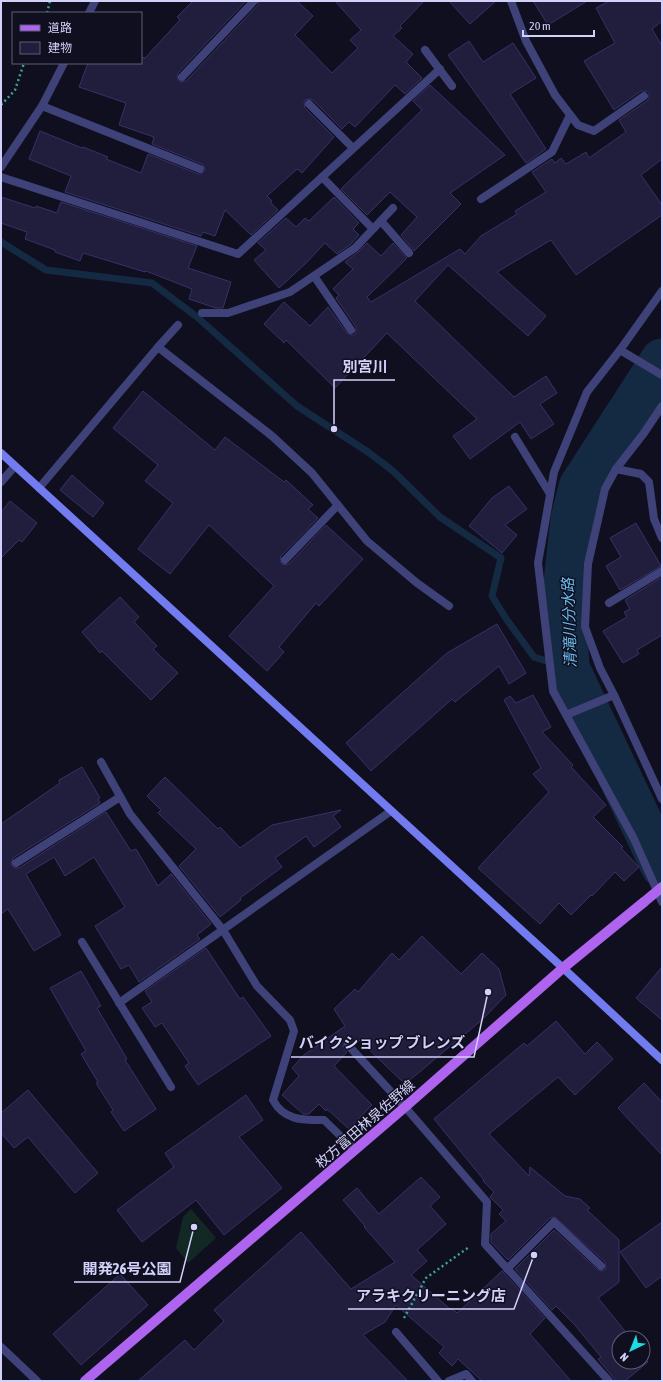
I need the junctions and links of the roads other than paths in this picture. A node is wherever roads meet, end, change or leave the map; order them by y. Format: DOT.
graph roads {
  1 [pos="96,1"];
  2 [pos="254,1"];
  3 [pos="511,1"];
  4 [pos="90,12"];
  5 [pos="425,50"];
  6 [pos="63,64"];
  7 [pos="440,69"];
  8 [pos="182,77"];
  9 [pos="452,86"];
  10 [pos="644,96"];
  11 [pos="309,104"];
  12 [pos="42,106"];
  13 [pos="570,115"];
  14 [pos="354,148"];
  15 [pos="1,166"];
  16 [pos="200,169"];
  17 [pos="1,177"];
  18 [pos="322,177"];
  19 [pos="481,198"];
  20 [pos="393,208"];
  21 [pos="381,221"];
  22 [pos="373,229"];
  23 [pos="409,253"];
  24 [pos="314,276"];
  25 [pos="662,282"];
  26 [pos="660,293"];
  27 [pos="202,313"];
  28 [pos="178,325"];
  29 [pos="351,330"];
  30 [pos="158,347"];
  31 [pos="620,350"];
  32 [pos="662,375"];
  33 [pos="662,406"];
  34 [pos="515,437"];
  35 [pos="1,453"];
  36 [pos="15,466"];
  37 [pos="616,469"];
  38 [pos="1,482"];
  39 [pos="39,488"];
  40 [pos="550,494"];
  41 [pos="338,505"];
  42 [pos="662,538"];
  43 [pos="285,560"];
  44 [pos="662,571"];
  45 [pos="608,603"];
  46 [pos="449,606"];
  47 [pos="614,696"];
  48 [pos="566,715"];
  49 [pos="101,762"];
  50 [pos="120,797"];
  51 [pos="662,799"];
  52 [pos="391,811"];
  53 [pos="16,863"];
  54 [pos="662,887"];
  55 [pos="662,902"];
  56 [pos="223,930"];
  57 [pos="82,942"];
  58 [pos="563,968"];
  59 [pos="119,1003"];
  60 [pos="348,1045"];
  61 [pos="662,1060"];
  62 [pos="171,1087"];
  63 [pos="405,1107"];
  64 [pos="356,1150"];
  65 [pos="601,1266"];
  66 [pos="507,1269"];
  67 [pos="396,1332"];
  68 [pos="1,1347"];
  69 [pos="37,1381"];
  70 [pos="85,1381"];
  71 [pos="438,1381"];
  72 [pos="449,1381"];
  73 [pos="472,1381"];
  74 [pos="610,1381"];
  1 -- 4 [label="street"];
  2 -- 8 [label="street"];
  3 -- 13 [label="street"];
  5 -- 7 [label="street"];
  6 -- 12 [label="street"];
  7 -- 9 [label="street"];
  7 -- 14 [label="street"];
  10 -- 13 [label="street"];
  11 -- 14 [label="street"];
  12 -- 15 [label="street"];
  12 -- 16 [label="street"];
  13 -- 19 [label="street"];
  14 -- 18 [label="street"];
  17 -- 18 [label="street"];
  18 -- 22 [label="street"];
  20 -- 21 [label="street"];
  21 -- 22 [label="street"];
  21 -- 23 [label="street"];
  22 -- 24 [label="street"];
  24 -- 27 [label="street"];
  24 -- 29 [label="street"];
  25 -- 26 [label="street"];
  26 -- 31 [label="street"];
  28 -- 30 [label="street"];
  30 -- 39 [label="street"];
  30 -- 41 [label="street"];
  31 -- 32 [label="street"];
  31 -- 40 [label="street"];
  33 -- 37 [label="street"];
  34 -- 40 [label="street"];
  35 -- 36 [label="street"];
  36 -- 38 [label="street"];
  36 -- 39 [label="street"];
  37 -- 42 [label="street"];
  37 -- 47 [label="street"];
  39 -- 52 [label="street"];
  40 -- 48 [label="street"];
  41 -- 43 [label="street"];
  41 -- 46 [label="street"];
  44 -- 45 [label="street"];
  47 -- 48 [label="street"];
  47 -- 51 [label="street"];
  48 -- 55 [label="street"];
  49 -- 50 [label="street"];
  50 -- 53 [label="street"];
  50 -- 56 [label="street"];
  52 -- 56 [label="street"];
  52 -- 58 [label="street"];
  54 -- 58 [label="main road, 枚方富田林泉佐野線, bridge"];
  56 -- 59 [label="street"];
  56 -- 64 [label="street"];
  57 -- 59 [label="street"];
  58 -- 61 [label="street"];
  58 -- 63 [label="main road, 枚方富田林泉佐野線"];
  59 -- 62 [label="street"];
  60 -- 63 [label="street"];
  63 -- 64 [label="main road, 枚方富田林泉佐野線"];
  63 -- 66 [label="street"];
  64 -- 70 [label="main road, 枚方富田林泉佐野線"];
  65 -- 66 [label="street"];
  66 -- 74 [label="street"];
  67 -- 71 [label="street"];
  68 -- 69 [label="street"];
  72 -- 73 [label="street"];
}
